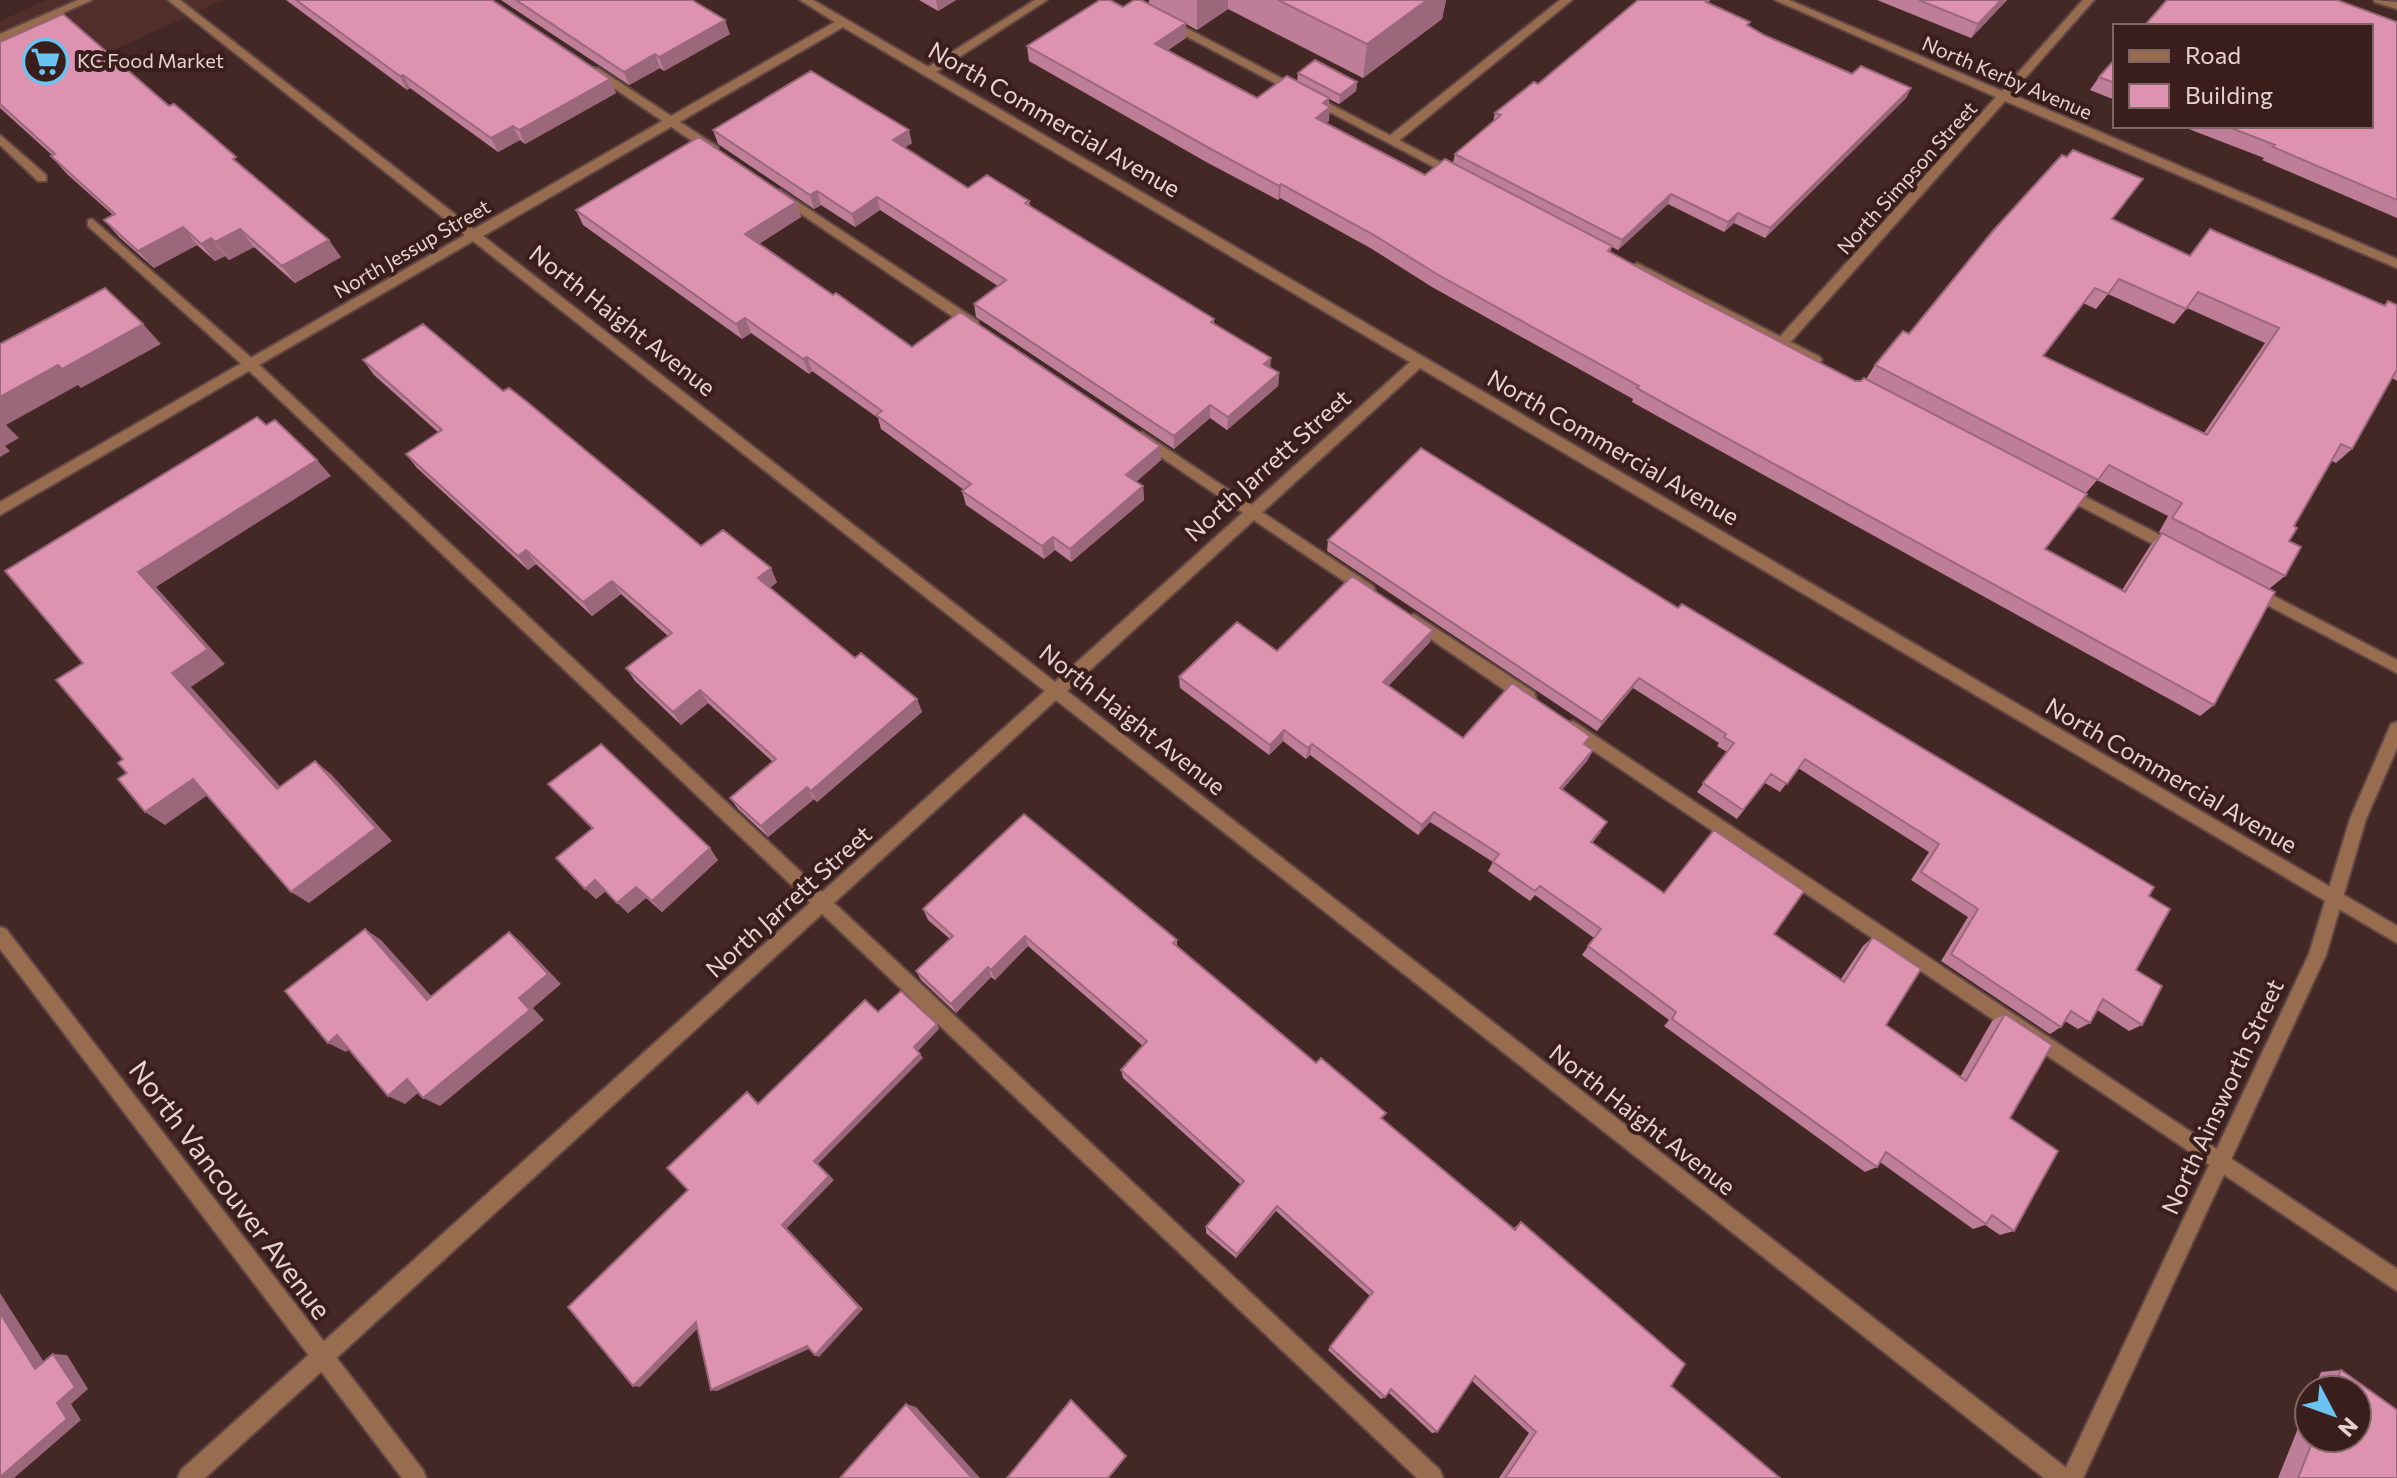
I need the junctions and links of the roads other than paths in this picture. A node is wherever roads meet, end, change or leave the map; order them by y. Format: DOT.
graph roads {
  1 [pos="87,0"];
  2 [pos="173,0"];
  3 [pos="805,0"];
  4 [pos="1042,0"];
  5 [pos="1567,0"];
  6 [pos="1780,0"];
  7 [pos="2089,0"];
  8 [pos="2379,0"];
  9 [pos="2397,6"];
  10 [pos="1153,15"];
  11 [pos="843,22"];
  12 [pos="0,38"];
  13 [pos="580,61"];
  14 [pos="928,72"];
  15 [pos="2004,96"];
  16 [pos="671,121"];
  17 [pos="0,139"];
  18 [pos="1392,140"];
  19 [pos="724,157"];
  20 [pos="42,178"];
  21 [pos="1475,183"];
  22 [pos="764,184"];
  23 [pos="92,223"];
  24 [pos="474,235"];
  25 [pos="1629,263"];
  26 [pos="2397,264"];
  27 [pos="989,335"];
  28 [pos="1782,343"];
  29 [pos="1420,360"];
  30 [pos="251,365"];
  31 [pos="1824,365"];
  32 [pos="1134,432"];
  33 [pos="2048,483"];
  34 [pos="0,509"];
  35 [pos="1253,512"];
  36 [pos="2188,556"];
  37 [pos="2243,586"];
  38 [pos="2397,667"];
  39 [pos="1056,691"];
  40 [pos="2397,729"];
  41 [pos="2334,898"];
  42 [pos="824,902"];
  43 [pos="0,935"];
  44 [pos="2397,935"];
  45 [pos="2219,1162"];
  46 [pos="2397,1281"];
  47 [pos="322,1358"];
  48 [pos="189,1478"];
  49 [pos="415,1478"];
  50 [pos="1432,1478"];
  51 [pos="2061,1478"];
  52 [pos="2072,1478"];
  1 -- 12 [label="street"];
  2 -- 24 [label="street, North Haight Avenue"];
  3 -- 11 [label="street, North Commercial Avenue"];
  4 -- 14 [label="street"];
  5 -- 18 [label="street"];
  6 -- 15 [label="street, North Kerby Avenue"];
  7 -- 15 [label="street, North Simpson Street"];
  8 -- 9 [label="street"];
  10 -- 18 [label="street"];
  11 -- 14 [label="street, North Commercial Avenue"];
  11 -- 16 [label="street, North Jessup Street"];
  13 -- 16 [label="street"];
  14 -- 29 [label="street, North Commercial Avenue"];
  15 -- 26 [label="street, North Kerby Avenue"];
  15 -- 28 [label="street, North Simpson Street"];
  16 -- 19 [label="street"];
  16 -- 24 [label="street, North Jessup Street"];
  17 -- 20 [label="street"];
  18 -- 21 [label="street"];
  22 -- 27 [label="street"];
  23 -- 30 [label="street"];
  24 -- 30 [label="street, North Jessup Street"];
  24 -- 39 [label="street, North Haight Avenue"];
  25 -- 28 [label="street"];
  28 -- 31 [label="street"];
  29 -- 35 [label="street, North Jarrett Street"];
  29 -- 41 [label="street, North Commercial Avenue"];
  30 -- 34 [label="street, North Jessup Street"];
  30 -- 42 [label="street"];
  32 -- 35 [label="street"];
  33 -- 36 [label="street"];
  35 -- 39 [label="street, North Jarrett Street"];
  35 -- 45 [label="street"];
  37 -- 38 [label="street"];
  39 -- 42 [label="street, North Jarrett Street"];
  39 -- 51 [label="street, North Haight Avenue"];
  40 -- 41 [label="street, North Ainsworth Street"];
  41 -- 44 [label="street, North Commercial Avenue"];
  41 -- 45 [label="street, North Ainsworth Street"];
  42 -- 47 [label="street, North Jarrett Street"];
  42 -- 50 [label="street"];
  43 -- 47 [label="street, North Vancouver Avenue"];
  45 -- 46 [label="street"];
  45 -- 52 [label="street, North Ainsworth Street"];
  47 -- 48 [label="street, North Jarrett Street"];
  47 -- 49 [label="street, North Vancouver Avenue"];
}
